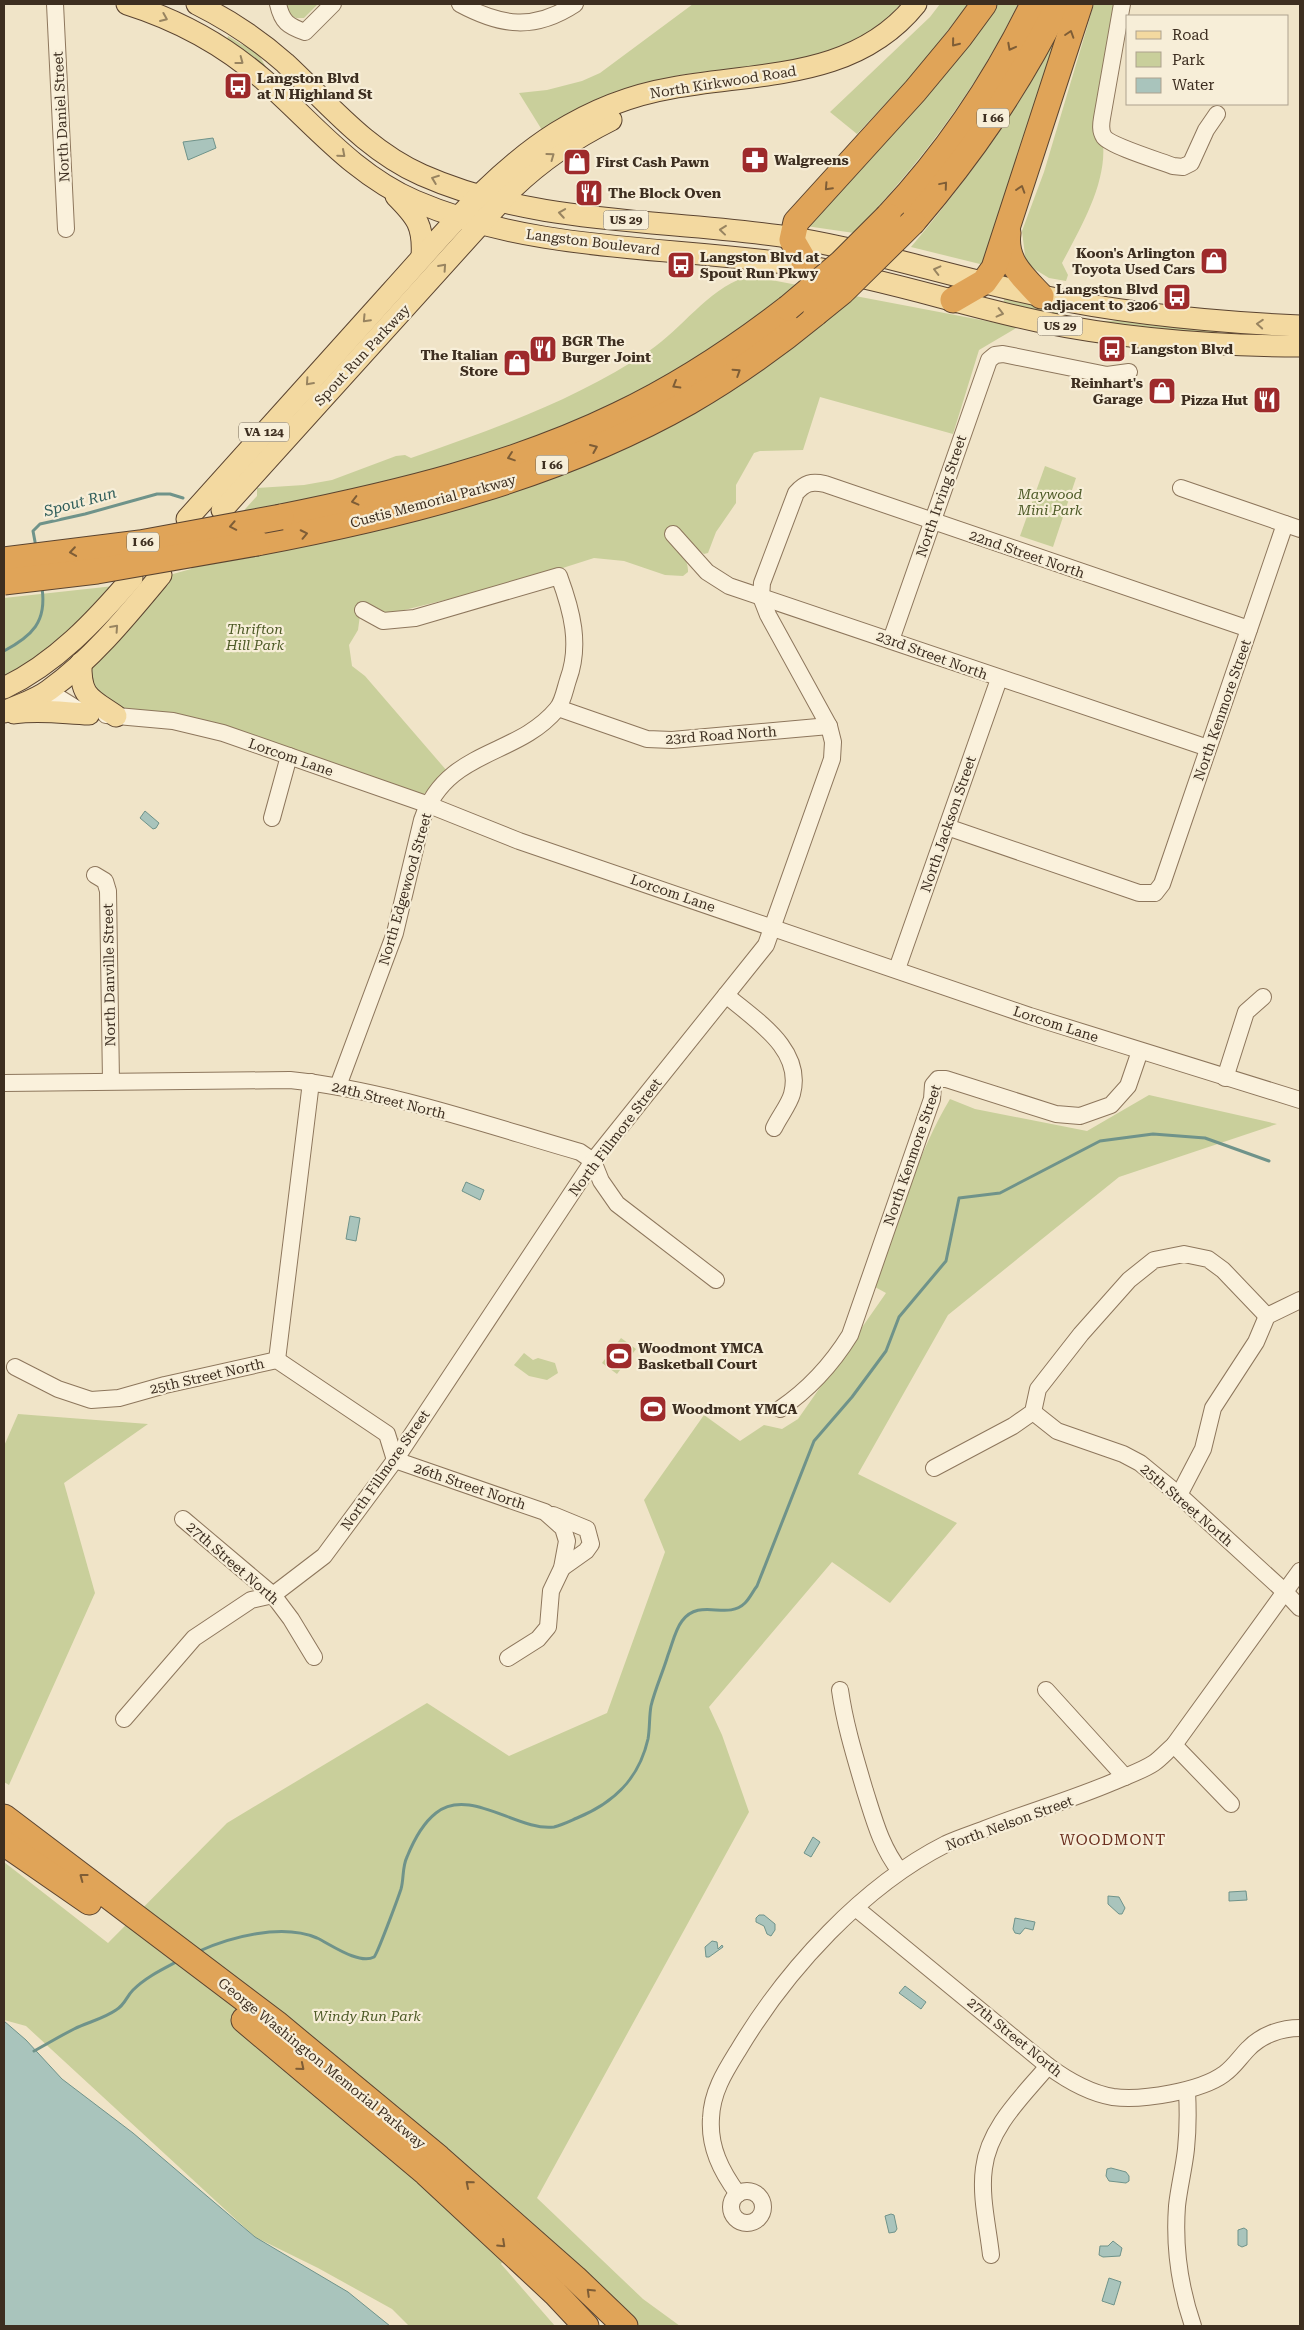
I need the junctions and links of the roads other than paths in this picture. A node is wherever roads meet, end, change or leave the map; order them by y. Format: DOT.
graph roads {
  1 [pos="55,4"];
  2 [pos="127,4"];
  3 [pos="278,4"];
  4 [pos="333,4"];
  5 [pos="460,4"];
  6 [pos="575,4"];
  7 [pos="916,4"];
  8 [pos="929,4"];
  9 [pos="984,4"];
  10 [pos="1034,4"];
  11 [pos="1059,4"];
  12 [pos="1080,4"];
  13 [pos="1122,4"];
  14 [pos="204,5"];
  15 [pos="200,34"];
  16 [pos="1217,114"];
  17 [pos="387,187"];
  18 [pos="481,195"];
  19 [pos="501,200"];
  20 [pos="460,217"];
  21 [pos="1010,221"];
  22 [pos="481,223"];
  23 [pos="66,229"];
  24 [pos="792,238"];
  25 [pos="422,257"];
  26 [pos="807,266"];
  27 [pos="984,282"];
  28 [pos="1041,296"];
  29 [pos="952,300"];
  30 [pos="1075,302"];
  31 [pos="1061,326"];
  32 [pos="1300,326"];
  33 [pos="1300,346"];
  34 [pos="1129,372"];
  35 [pos="1181,488"];
  36 [pos="222,510"];
  37 [pos="187,519"];
  38 [pos="933,522"];
  39 [pos="1293,527"];
  40 [pos="673,534"];
  41 [pos="4,560"];
  42 [pos="161,575"];
  43 [pos="132,578"];
  44 [pos="4,582"];
  45 [pos="761,597"];
  46 [pos="363,610"];
  47 [pos="93,623"];
  48 [pos="1249,629"];
  49 [pos="891,640"];
  50 [pos="81,663"];
  51 [pos="999,679"];
  52 [pos="4,688"];
  53 [pos="48,691"];
  54 [pos="4,694"];
  55 [pos="558,708"];
  56 [pos="4,713"];
  57 [pos="88,714"];
  58 [pos="116,716"];
  59 [pos="829,726"];
  60 [pos="1208,748"];
  61 [pos="289,756"];
  62 [pos="429,805"];
  63 [pos="272,818"];
  64 [pos="947,827"];
  65 [pos="95,875"];
  66 [pos="773,928"];
  67 [pos="897,969"];
  68 [pos="726,995"];
  69 [pos="1262,997"];
  70 [pos="1140,1052"];
  71 [pos="1225,1078"];
  72 [pos="111,1081"];
  73 [pos="311,1082"];
  74 [pos="4,1083"];
  75 [pos="338,1086"];
  76 [pos="1300,1100"];
  77 [pos="774,1128"];
  78 [pos="593,1161"];
  79 [pos="716,1280"];
  80 [pos="1300,1300"];
  81 [pos="1267,1316"];
  82 [pos="277,1360"];
  83 [pos="15,1367"];
  84 [pos="780,1408"];
  85 [pos="1033,1412"];
  86 [pos="395,1460"];
  87 [pos="934,1468"];
  88 [pos="1179,1495"];
  89 [pos="546,1512"];
  90 [pos="183,1519"];
  91 [pos="562,1568"];
  92 [pos="1300,1571"];
  93 [pos="1285,1592"];
  94 [pos="274,1595"];
  95 [pos="1300,1608"];
  96 [pos="314,1657"];
  97 [pos="508,1658"];
  98 [pos="840,1690"];
  99 [pos="1046,1690"];
  100 [pos="124,1719"];
  101 [pos="1174,1745"];
  102 [pos="1125,1777"];
  103 [pos="1231,1804"];
  104 [pos="4,1817"];
  105 [pos="4,1843"];
  106 [pos="900,1871"];
  107 [pos="856,1909"];
  108 [pos="117,1912"];
  109 [pos="1300,2028"];
  110 [pos="270,2029"];
  111 [pos="1048,2066"];
  112 [pos="1187,2091"];
  113 [pos="738,2194"];
  114 [pos="991,2255"];
  115 [pos="586,2326"];
  116 [pos="625,2326"];
  117 [pos="1193,2326"];
  1 -- 23 [label="street, North Daniel Street"];
  2 -- 15 [label="main road, Langston Boulevard / US 29, one-way"];
  3 -- 4 [label="street"];
  5 -- 6 [label="street"];
  7 -- 18 [label="main road, North Kirkwood Road"];
  19 -- 8 [label="main road, North Kirkwood Road, one-way"];
  9 -- 24 [label="highway, one-way"];
  10 -- 41 [label="highway, Custis Memorial Parkway / I 66, one-way, bridge"];
  44 -- 11 [label="highway, Custis Memorial Parkway / I 66, one-way, bridge"];
  21 -- 12 [label="highway, one-way"];
  13 -- 16 [label="street"];
  14 -- 15 [label="street"];
  18 -- 14 [label="main road, Langston Boulevard / US 29, one-way"];
  15 -- 17 [label="main road, Langston Boulevard / US 29, one-way"];
  17 -- 20 [label="main road, Langston Boulevard / US 29"];
  17 -- 25 [label="main road"];
  18 -- 19 [label="main road, Langston Boulevard / US 29"];
  18 -- 20 [label="main road, North Kirkwood Road / VA 124"];
  19 -- 22 [label="main road, Spout Run Parkway / VA 124"];
  24 -- 19 [label="main road, Langston Boulevard / US 29, one-way"];
  20 -- 22 [label="main road, Langston Boulevard / US 29"];
  20 -- 25 [label="main road, Spout Run Parkway / VA 124"];
  21 -- 27 [label="highway"];
  21 -- 28 [label="highway"];
  22 -- 26 [label="main road, Langston Boulevard / US 29"];
  36 -- 22 [label="main road, Spout Run Parkway / VA 124, one-way"];
  24 -- 26 [label="highway"];
  27 -- 24 [label="main road, Langston Boulevard / US 29, one-way"];
  25 -- 37 [label="main road, Spout Run Parkway / VA 124, one-way"];
  26 -- 29 [label="main road, Langston Boulevard / US 29"];
  27 -- 28 [label="main road, Langston Boulevard / US 29"];
  27 -- 29 [label="highway"];
  28 -- 30 [label="main road, Langston Boulevard / US 29"];
  29 -- 31 [label="main road, Langston Boulevard / US 29, one-way"];
  30 -- 31 [label="main road"];
  32 -- 30 [label="main road, Langston Boulevard / US 29, one-way"];
  31 -- 33 [label="main road, Langston Boulevard / US 29"];
  34 -- 38 [label="street, North Irving Street"];
  35 -- 39 [label="street"];
  38 -- 45 [label="street, 22nd Street North"];
  38 -- 48 [label="street, 22nd Street North"];
  38 -- 49 [label="street, North Irving Street"];
  39 -- 48 [label="street, North Kenmore Street"];
  40 -- 45 [label="street, 23rd Street North"];
  50 -- 42 [label="main road, one-way"];
  43 -- 47 [label="main road"];
  45 -- 49 [label="street, 23rd Street North"];
  45 -- 59 [label="street, North Fillmore Street"];
  46 -- 55 [label="street, North Edgewood Street"];
  47 -- 52 [label="main road"];
  47 -- 53 [label="main road"];
  48 -- 60 [label="street, North Kenmore Street"];
  49 -- 51 [label="street, 23rd Street North"];
  50 -- 53 [label="main road"];
  50 -- 58 [label="main road"];
  51 -- 60 [label="street, 23rd Street North"];
  51 -- 64 [label="street, North Jackson Street"];
  53 -- 54 [label="main road"];
  53 -- 56 [label="main road"];
  53 -- 57 [label="street, Lorcom Lane"];
  55 -- 59 [label="street, 23rd Road North"];
  55 -- 62 [label="street, North Edgewood Street"];
  56 -- 57 [label="main road"];
  57 -- 58 [label="street, Lorcom Lane"];
  58 -- 61 [label="street, Lorcom Lane"];
  59 -- 66 [label="street, North Fillmore Street"];
  60 -- 64 [label="street, North Kenmore Street"];
  61 -- 62 [label="street, Lorcom Lane"];
  61 -- 63 [label="street"];
  62 -- 66 [label="street, Lorcom Lane"];
  62 -- 75 [label="street, North Edgewood Street"];
  64 -- 67 [label="street, North Jackson Street"];
  65 -- 72 [label="street, North Danville Street"];
  66 -- 67 [label="street, Lorcom Lane"];
  66 -- 68 [label="street, North Fillmore Street"];
  67 -- 70 [label="street, Lorcom Lane"];
  68 -- 77 [label="street"];
  68 -- 78 [label="street, North Fillmore Street"];
  69 -- 71 [label="street"];
  70 -- 71 [label="street, Lorcom Lane"];
  70 -- 84 [label="street, North Kenmore Street"];
  71 -- 76 [label="street, Lorcom Lane"];
  72 -- 73 [label="street, 24th Street North"];
  72 -- 74 [label="street, 24th Street North"];
  73 -- 75 [label="street, 24th Street North"];
  73 -- 82 [label="street"];
  75 -- 78 [label="street, 24th Street North"];
  78 -- 79 [label="street"];
  78 -- 86 [label="street, North Fillmore Street"];
  80 -- 81 [label="street"];
  81 -- 85 [label="street"];
  81 -- 88 [label="street"];
  82 -- 83 [label="street, 25th Street North"];
  82 -- 86 [label="street, 25th Street North"];
  85 -- 87 [label="street"];
  85 -- 88 [label="street, 25th Street North"];
  86 -- 89 [label="street, 26th Street North"];
  86 -- 94 [label="street, North Fillmore Street"];
  88 -- 93 [label="street, 25th Street North"];
  89 -- 91 [label="street, 26th Street North"];
  89 -- 91 [label="street, 26th Street North"];
  90 -- 94 [label="street, 27th Street North"];
  91 -- 97 [label="street, 26th Street North"];
  92 -- 93 [label="street, North Nelson Street"];
  93 -- 95 [label="street, 25th Street North"];
  93 -- 101 [label="street, North Nelson Street"];
  94 -- 96 [label="street, 27th Street North"];
  94 -- 100 [label="street, North Fillmore Street"];
  98 -- 106 [label="street"];
  99 -- 102 [label="street"];
  101 -- 102 [label="street, North Nelson Street"];
  101 -- 103 [label="street"];
  102 -- 106 [label="street, North Nelson Street"];
  108 -- 104 [label="highway, George Washington Memorial Parkway, one-way"];
  105 -- 108 [label="highway, George Washington Memorial Parkway"];
  106 -- 107 [label="street, North Nelson Street"];
  107 -- 111 [label="street, 27th Street North"];
  107 -- 113 [label="street, North Nelson Street"];
  108 -- 110 [label="highway, George Washington Memorial Parkway"];
  109 -- 112 [label="street, 27th Street North"];
  110 -- 115 [label="highway, George Washington Memorial Parkway, one-way"];
  116 -- 110 [label="highway, George Washington Memorial Parkway, one-way"];
  111 -- 112 [label="street, 27th Street North"];
  111 -- 114 [label="street"];
  112 -- 117 [label="street"];
}
